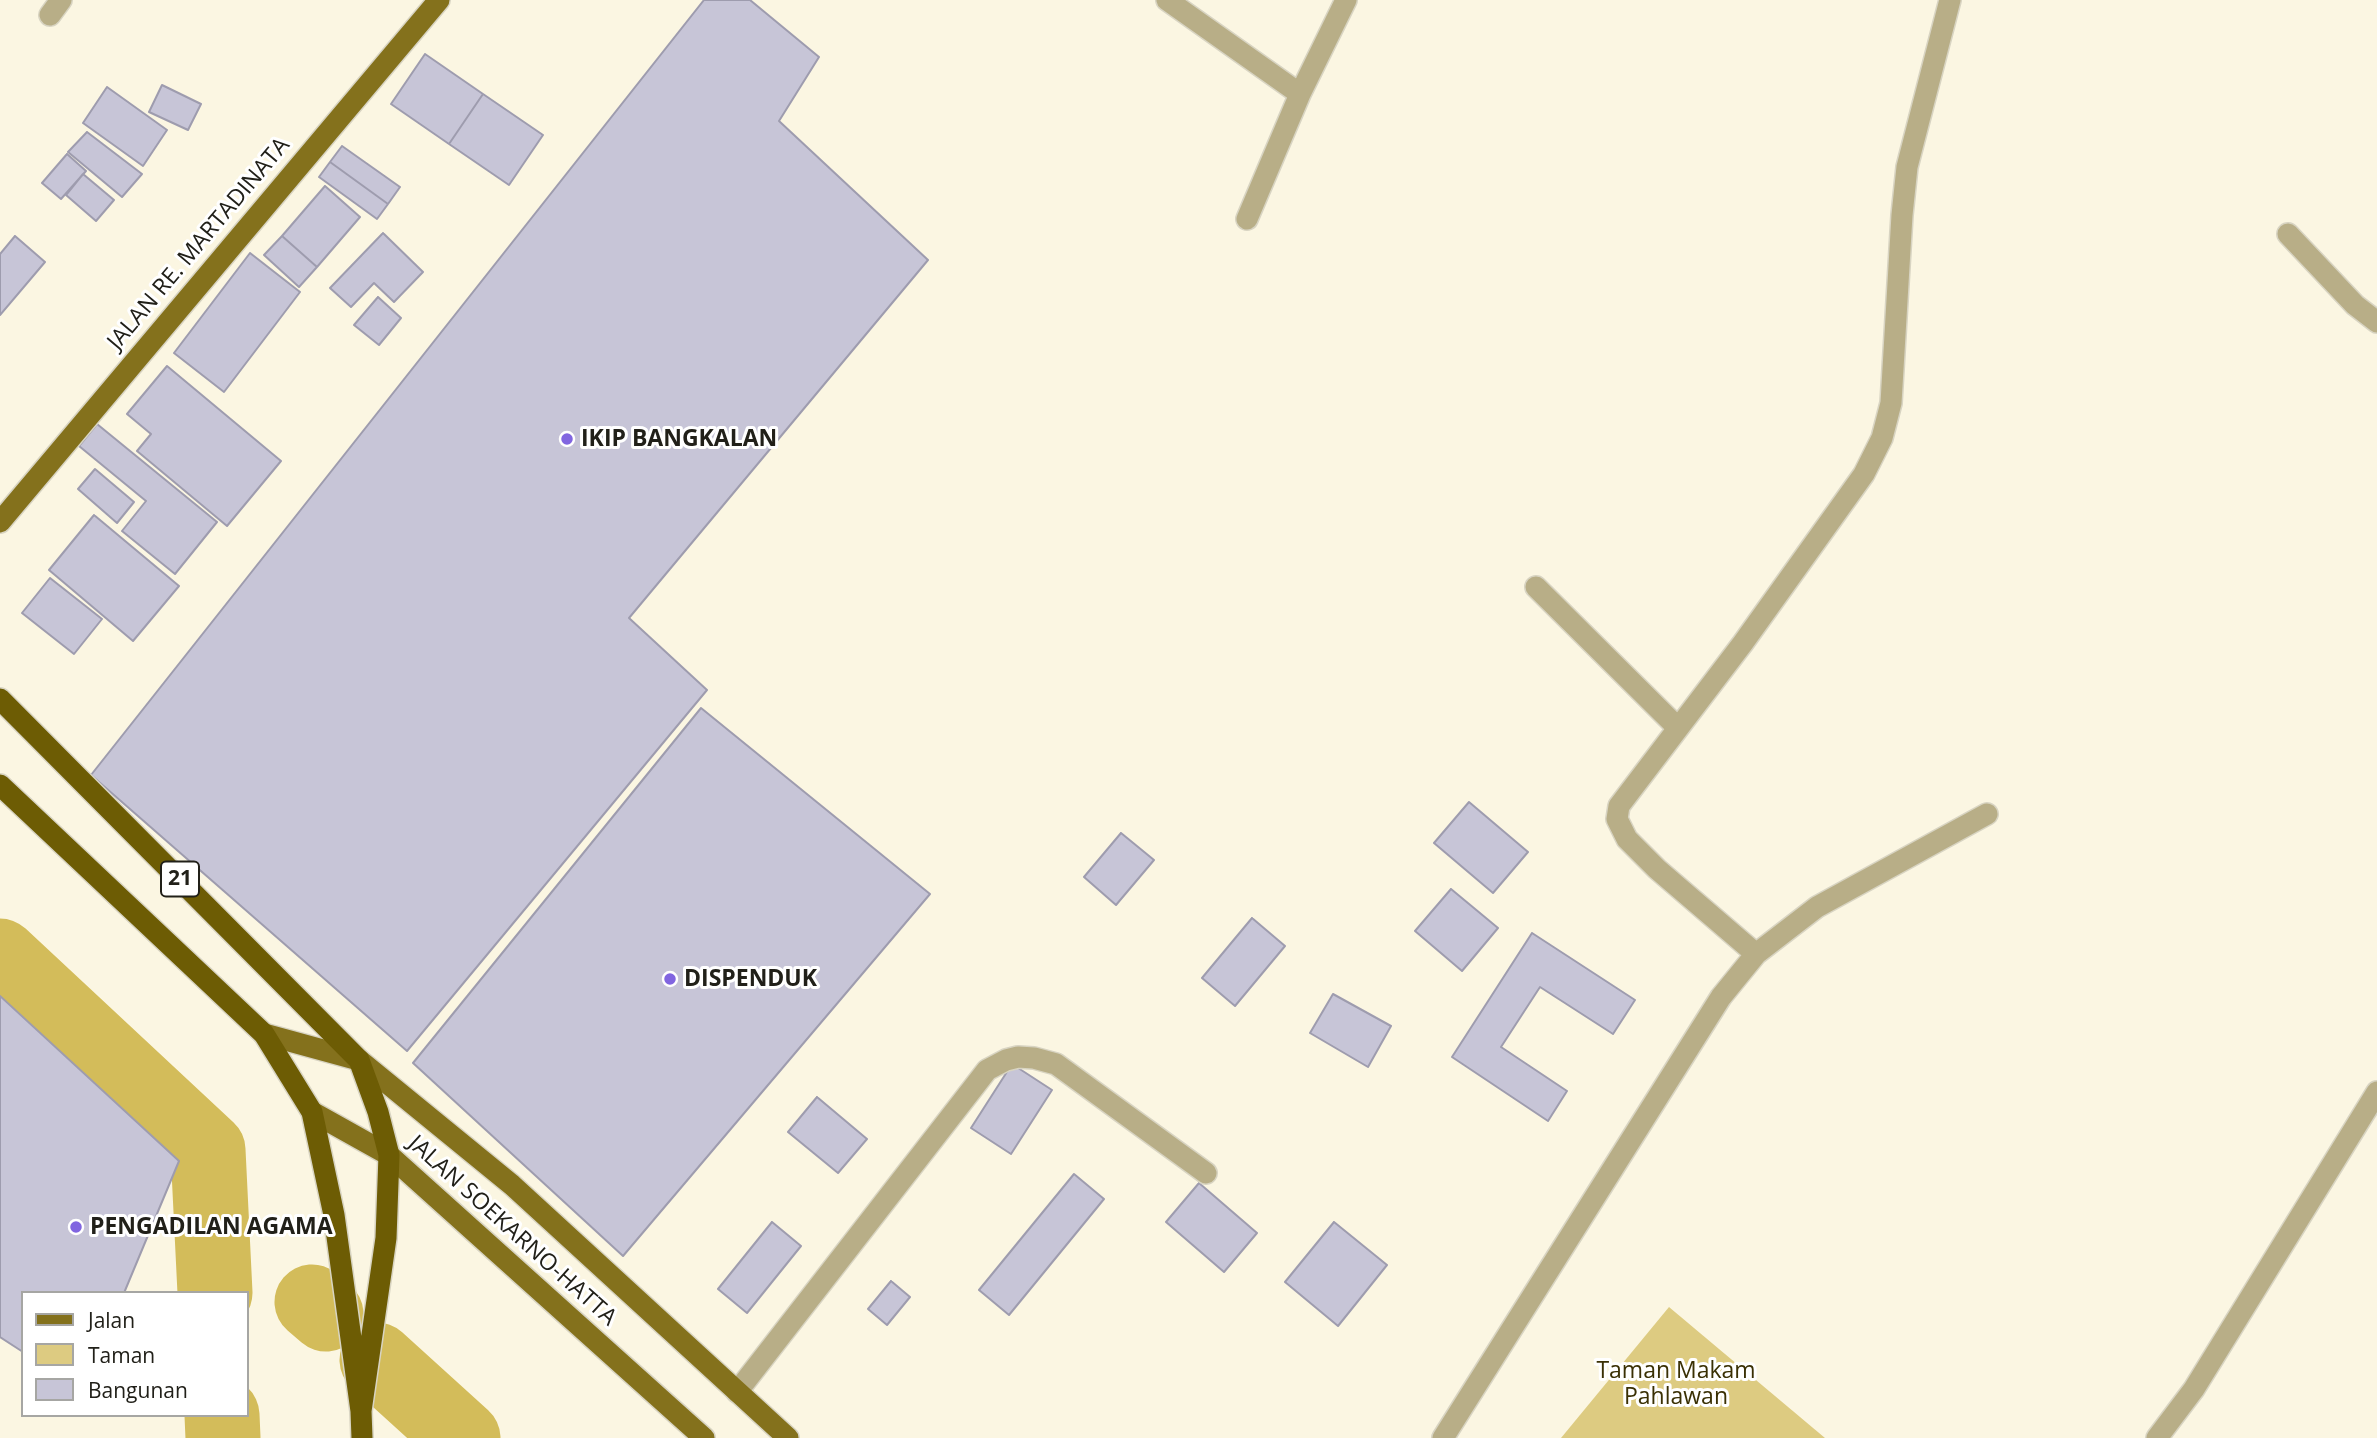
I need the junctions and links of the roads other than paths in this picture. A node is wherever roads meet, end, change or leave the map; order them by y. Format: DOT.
graph roads {
  1 [pos="439,0"];
  2 [pos="1167,0"];
  3 [pos="1346,0"];
  4 [pos="1950,0"];
  5 [pos="1300,94"];
  6 [pos="1247,219"];
  7 [pos="2288,234"];
  8 [pos="2377,322"];
  9 [pos="0,522"];
  10 [pos="1536,587"];
  11 [pos="0,699"];
  12 [pos="1678,728"];
  13 [pos="0,785"];
  14 [pos="1987,814"];
  15 [pos="1756,954"];
  16 [pos="264,1034"];
  17 [pos="359,1059"];
  18 [pos="2377,1092"];
  19 [pos="312,1112"];
  20 [pos="389,1155"];
  21 [pos="1206,1173"];
  22 [pos="737,1392"];
  23 [pos="361,1411"];
  24 [pos="362,1438"];
  25 [pos="704,1438"];
  26 [pos="788,1438"];
  27 [pos="1443,1438"];
  28 [pos="2157,1438"];
  1 -- 9 [label="main road, JALAN RE. MARTADINATA"];
  2 -- 5 [label="street"];
  3 -- 5 [label="street"];
  4 -- 12 [label="street"];
  5 -- 6 [label="street"];
  7 -- 8 [label="street"];
  10 -- 12 [label="street"];
  11 -- 17 [label="highway, JALAN SOEKARNO-HATTA / 21"];
  12 -- 15 [label="street"];
  13 -- 16 [label="highway, JALAN SOEKARNO-HATTA / 21"];
  14 -- 15 [label="street"];
  15 -- 27 [label="street"];
  16 -- 17 [label="main road, JALAN SOEKARNO-HATTA"];
  16 -- 19 [label="highway, JALAN SOEKARNO-HATTA / 21"];
  17 -- 20 [label="highway, 21"];
  17 -- 22 [label="main road, JALAN SOEKARNO-HATTA"];
  18 -- 28 [label="street"];
  19 -- 20 [label="main road, JALAN SOEKARNO-HATTA"];
  19 -- 23 [label="highway, 21"];
  20 -- 23 [label="highway, 21"];
  20 -- 25 [label="main road, JALAN SOEKARNO-HATTA"];
  21 -- 22 [label="street"];
  22 -- 26 [label="main road, JALAN SOEKARNO-HATTA"];
  23 -- 24 [label="highway, 21"];
}
